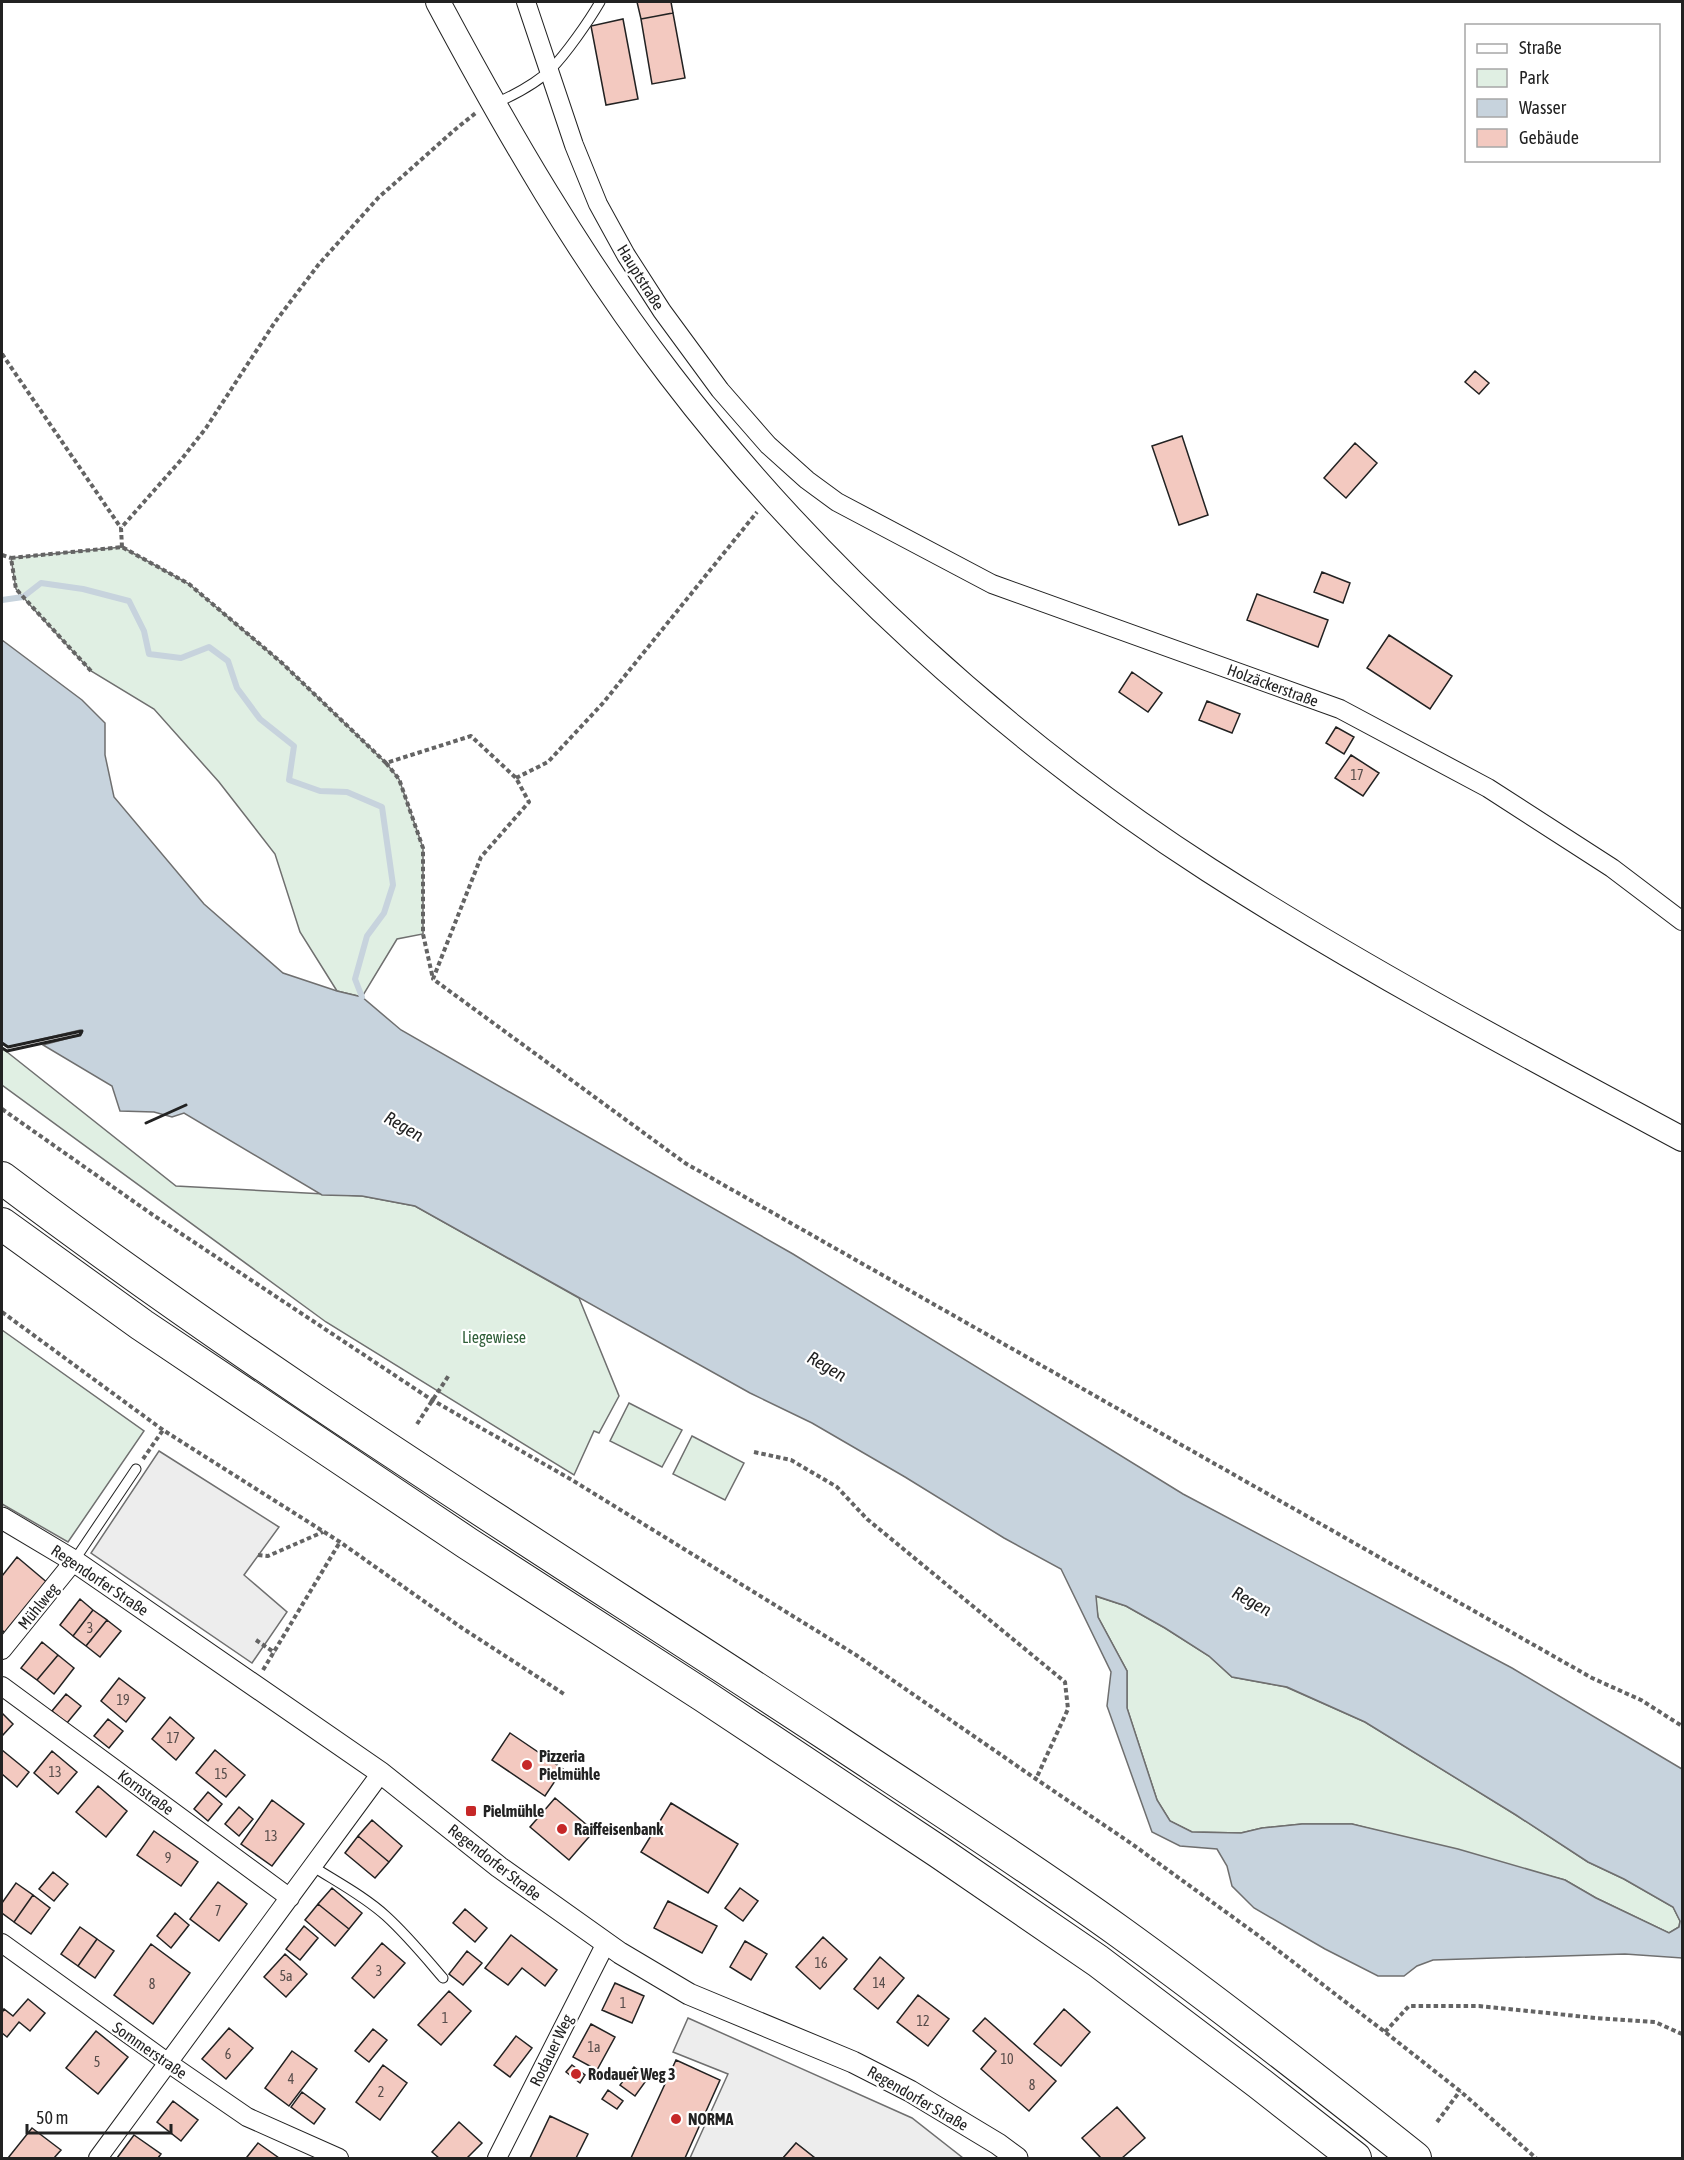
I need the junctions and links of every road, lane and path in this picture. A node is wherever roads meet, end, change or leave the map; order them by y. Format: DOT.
graph roads {
  1 [pos="438,2"];
  2 [pos="526,2"];
  3 [pos="600,2"];
  4 [pos="550,70"];
  5 [pos="493,104"];
  6 [pos="2,354"];
  7 [pos="769,492"];
  8 [pos="837,502"];
  9 [pos="121,528"];
  10 [pos="122,547"];
  11 [pos="2,555"];
  12 [pos="11,558"];
  13 [pos="91,671"];
  14 [pos="386,763"];
  15 [pos="516,778"];
  16 [pos="1683,921"];
  17 [pos="433,979"];
  18 [pos="2,1108"];
  19 [pos="1683,1139"];
  20 [pos="2,1178"];
  21 [pos="2,1224"];
  22 [pos="2,1312"];
  23 [pos="449,1375"];
  24 [pos="432,1401"];
  25 [pos="417,1424"];
  26 [pos="163,1430"];
  27 [pos="754,1452"];
  28 [pos="136,1469"];
  29 [pos="2,1518"];
  30 [pos="324,1532"];
  31 [pos="340,1542"];
  32 [pos="258,1555"];
  33 [pos="74,1562"];
  34 [pos="256,1640"];
  35 [pos="2,1650"];
  36 [pos="275,1653"];
  37 [pos="253,1685"];
  38 [pos="2,1686"];
  39 [pos="564,1694"];
  40 [pos="1683,1726"];
  41 [pos="381,1773"];
  42 [pos="1036,1779"];
  43 [pos="312,1866"];
  44 [pos="290,1898"];
  45 [pos="2,1943"];
  46 [pos="606,1943"];
  47 [pos="443,1978"];
  48 [pos="1385,2032"];
  49 [pos="1683,2034"];
  50 [pos="167,2062"];
  51 [pos="1460,2091"];
  52 [pos="1437,2122"];
  53 [pos="98,2158"];
  54 [pos="339,2158"];
  55 [pos="497,2158"];
  56 [pos="1017,2158"];
  57 [pos="1355,2158"];
  58 [pos="1415,2158"];
  59 [pos="1536,2158"];
  1 -- 5 [label="main road, Hauptstraße"];
  2 -- 4 [label="street, Hauptstraße"];
  3 -- 4 [label="lane"];
  4 -- 5 [label="lane"];
  4 -- 8 [label="street, Hauptstraße"];
  5 -- 7 [label="main road, Hauptstraße"];
  5 -- 9 [label="path"];
  6 -- 9 [label="path"];
  7 -- 15 [label="path"];
  7 -- 19 [label="main road, Hauptstraße"];
  8 -- 16 [label="street, Holzäckerstraße"];
  9 -- 10 [label="path"];
  10 -- 12 [label="path"];
  10 -- 14 [label="path"];
  11 -- 12 [label="path"];
  12 -- 13 [label="path"];
  14 -- 15 [label="path"];
  14 -- 17 [label="path"];
  15 -- 17 [label="path"];
  17 -- 40 [label="path"];
  18 -- 24 [label="path"];
  20 -- 58 [label="highway"];
  21 -- 57 [label="highway"];
  22 -- 26 [label="path"];
  23 -- 24 [label="path"];
  24 -- 25 [label="path"];
  24 -- 42 [label="path"];
  26 -- 28 [label="path"];
  26 -- 30 [label="path"];
  27 -- 42 [label="path"];
  28 -- 33 [label="lane"];
  29 -- 33 [label="street, Regendorfer Straße"];
  30 -- 31 [label="path"];
  30 -- 32 [label="path"];
  31 -- 36 [label="path"];
  31 -- 39 [label="path"];
  33 -- 35 [label="street, Mühlweg"];
  33 -- 37 [label="street, Regendorfer Straße"];
  34 -- 36 [label="path"];
  36 -- 37 [label="path"];
  37 -- 41 [label="street, Regendorfer Straße"];
  38 -- 44 [label="street, Kornstraße"];
  41 -- 43 [label="street"];
  41 -- 46 [label="street, Regendorfer Straße"];
  42 -- 48 [label="path"];
  43 -- 44 [label="street"];
  43 -- 47 [label="lane"];
  44 -- 50 [label="street"];
  45 -- 50 [label="street, Sommerstraße"];
  46 -- 55 [label="street, Rodauer Weg"];
  46 -- 56 [label="street, Regendorfer Straße"];
  48 -- 49 [label="path"];
  48 -- 51 [label="path"];
  50 -- 53 [label="street"];
  50 -- 54 [label="street, Sommerstraße"];
  51 -- 52 [label="path"];
  51 -- 59 [label="path"];
}
